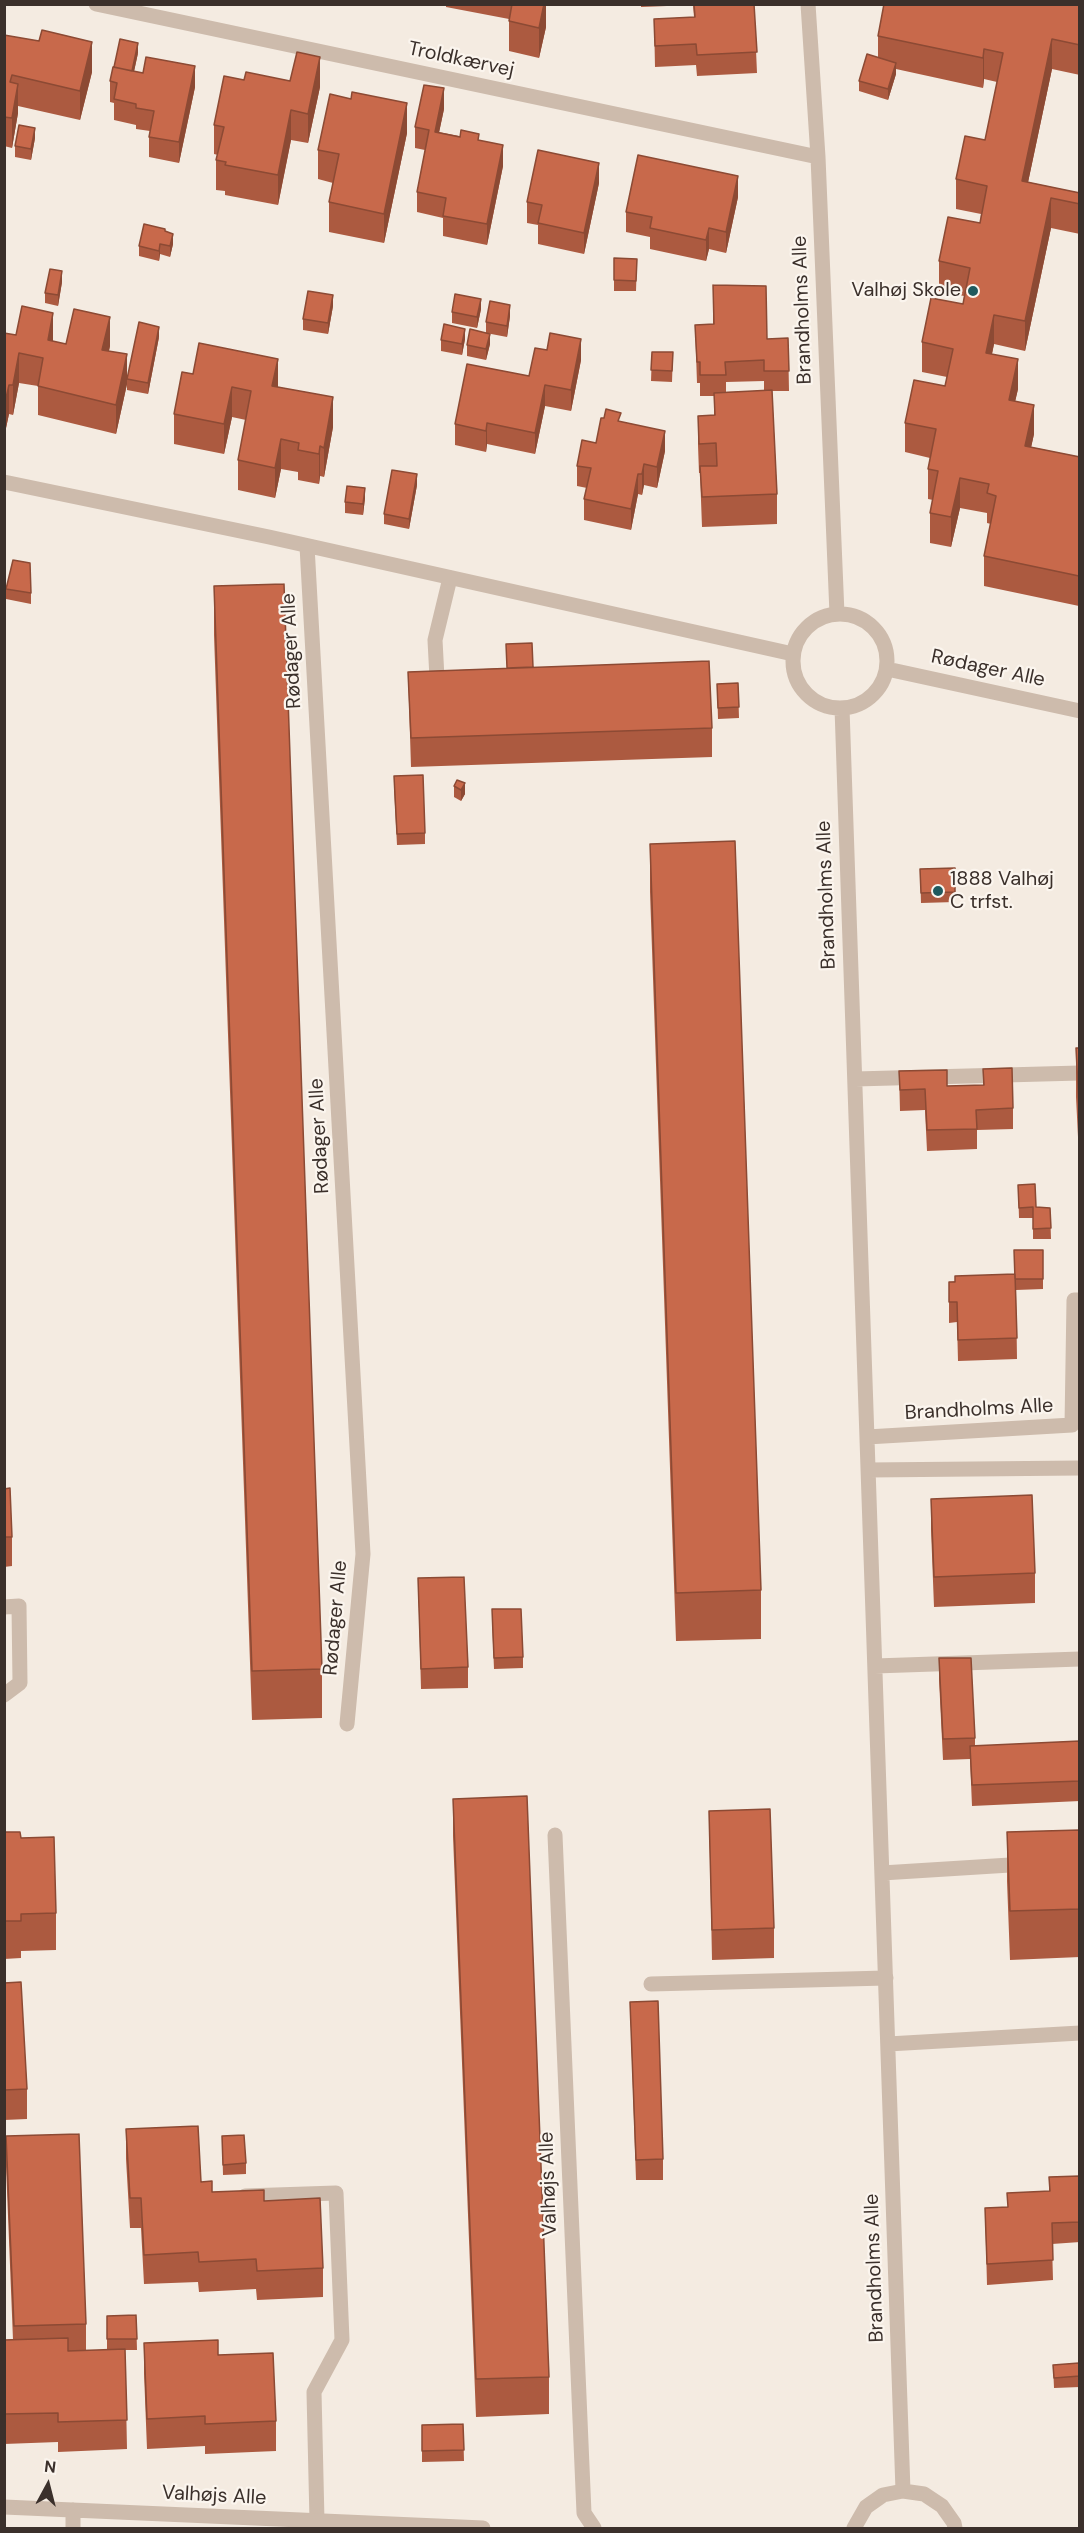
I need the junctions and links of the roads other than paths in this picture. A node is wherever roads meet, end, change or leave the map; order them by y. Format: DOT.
graph roads {
  1 [pos="96,4"];
  2 [pos="808,4"];
  3 [pos="818,157"];
  4 [pos="4,482"];
  5 [pos="307,546"];
  6 [pos="450,578"];
  7 [pos="837,614"];
  8 [pos="793,654"];
  9 [pos="887,669"];
  10 [pos="437,678"];
  11 [pos="842,708"];
  12 [pos="1080,711"];
  13 [pos="1080,1073"];
  14 [pos="855,1079"];
  15 [pos="1080,1300"];
  16 [pos="867,1437"];
  17 [pos="1080,1468"];
  18 [pos="868,1470"];
  19 [pos="4,1606"];
  20 [pos="1080,1659"];
  21 [pos="875,1666"];
  22 [pos="4,1695"];
  23 [pos="347,1724"];
  24 [pos="555,1835"];
  25 [pos="1045,1863"];
  26 [pos="882,1873"];
  27 [pos="886,1978"];
  28 [pos="651,1984"];
  29 [pos="1080,2033"];
  30 [pos="888,2044"];
  31 [pos="227,2197"];
  32 [pos="903,2491"];
  33 [pos="4,2507"];
  34 [pos="73,2510"];
  35 [pos="317,2521"];
  36 [pos="352,2526"];
  37 [pos="73,2529"];
  38 [pos="483,2529"];
  39 [pos="594,2529"];
  40 [pos="854,2529"];
  41 [pos="955,2529"];
  1 -- 3 [label="street, Troldkærvej"];
  2 -- 3 [label="street, Brandholms Alle"];
  3 -- 7 [label="street, Brandholms Alle"];
  4 -- 5 [label="street"];
  5 -- 6 [label="street"];
  5 -- 23 [label="street, Rødager Alle"];
  6 -- 8 [label="street"];
  6 -- 10 [label="street"];
  7 -- 8 [label="street"];
  7 -- 9 [label="street"];
  8 -- 11 [label="street"];
  9 -- 11 [label="street"];
  9 -- 12 [label="street, Rødager Alle"];
  11 -- 14 [label="street, Brandholms Alle"];
  13 -- 14 [label="street"];
  14 -- 16 [label="street, Brandholms Alle"];
  15 -- 16 [label="street, Brandholms Alle"];
  16 -- 18 [label="street, Brandholms Alle"];
  17 -- 18 [label="street"];
  18 -- 21 [label="street, Brandholms Alle"];
  19 -- 22 [label="street"];
  20 -- 21 [label="street"];
  21 -- 26 [label="street, Brandholms Alle"];
  24 -- 39 [label="street, Valhøjs Alle"];
  25 -- 26 [label="street"];
  26 -- 27 [label="street, Brandholms Alle"];
  27 -- 28 [label="street"];
  27 -- 30 [label="street, Brandholms Alle"];
  29 -- 30 [label="street"];
  30 -- 32 [label="street, Brandholms Alle"];
  31 -- 35 [label="street"];
  32 -- 40 [label="street"];
  32 -- 41 [label="street"];
  33 -- 34 [label="street, Valhøjs Alle"];
  34 -- 35 [label="street, Valhøjs Alle"];
  34 -- 37 [label="street"];
  35 -- 36 [label="street, Valhøjs Alle"];
  36 -- 38 [label="street, Valhøjs Alle"];
}
